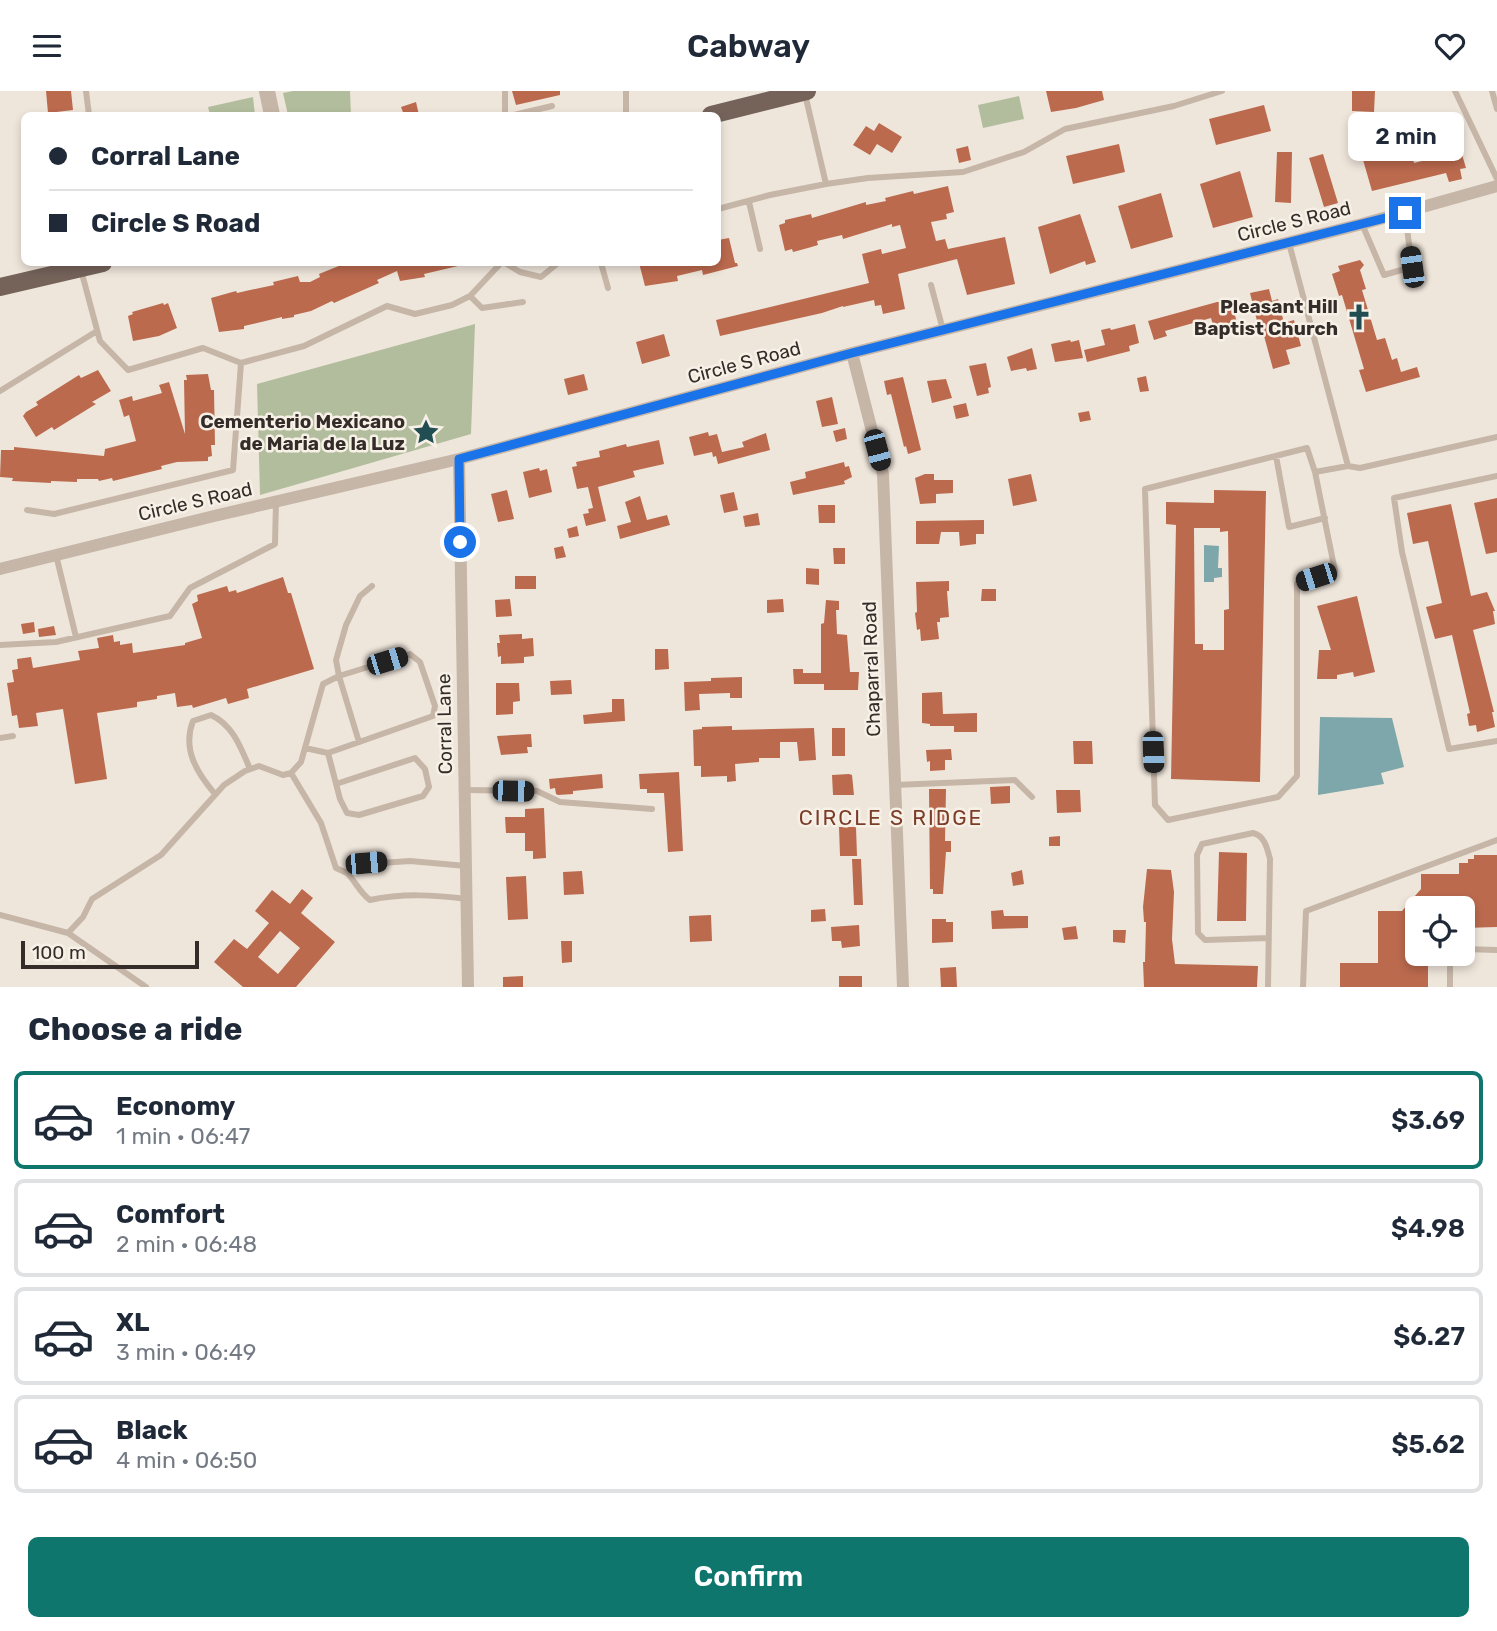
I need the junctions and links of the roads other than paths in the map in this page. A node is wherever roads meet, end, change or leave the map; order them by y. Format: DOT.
graph roads {
  1 [pos="86,91"];
  2 [pos="267,91"];
  3 [pos="505,91"];
  4 [pos="626,91"];
  5 [pos="805,91"];
  6 [pos="1222,91"];
  7 [pos="1455,91"];
  8 [pos="1492,91"];
  9 [pos="552,106"];
  10 [pos="1497,109"];
  11 [pos="89,112"];
  12 [pos="271,112"];
  13 [pos="505,112"];
  14 [pos="527,112"];
  15 [pos="626,112"];
  16 [pos="721,112"];
  17 [pos="1497,179"];
  18 [pos="826,184"];
  19 [pos="1497,186"];
  20 [pos="749,202"];
  21 [pos="721,208"];
  22 [pos="1405,213"];
  23 [pos="1362,224"];
  24 [pos="1289,243"];
  25 [pos="760,250"];
  26 [pos="89,266"];
  27 [pos="500,266"];
  28 [pos="509,266"];
  29 [pos="554,266"];
  30 [pos="602,266"];
  31 [pos="80,268"];
  32 [pos="930,285"];
  33 [pos="0,287"];
  34 [pos="608,288"];
  35 [pos="470,296"];
  36 [pos="523,302"];
  37 [pos="943,330"];
  38 [pos="97,331"];
  39 [pos="852,353"];
  40 [pos="241,363"];
  41 [pos="0,391"];
  42 [pos="1497,437"];
  43 [pos="1276,456"];
  44 [pos="459,459"];
  45 [pos="1348,466"];
  46 [pos="1315,472"];
  47 [pos="1497,476"];
  48 [pos="276,501"];
  49 [pos="27,510"];
  50 [pos="1325,518"];
  51 [pos="56,555"];
  52 [pos="0,569"];
  53 [pos="372,586"];
  54 [pos="76,637"];
  55 [pos="0,645"];
  56 [pos="340,676"];
  57 [pos="13,736"];
  58 [pos="0,738"];
  59 [pos="1497,741"];
  60 [pos="359,742"];
  61 [pos="305,748"];
  62 [pos="328,753"];
  63 [pos="250,769"];
  64 [pos="291,773"];
  65 [pos="336,784"];
  66 [pos="895,785"];
  67 [pos="465,790"];
  68 [pos="215,794"];
  69 [pos="1032,797"];
  70 [pos="652,809"];
  71 [pos="1497,840"];
  72 [pos="466,866"];
  73 [pos="347,873"];
  74 [pos="467,899"];
  75 [pos="0,915"];
  76 [pos="68,933"];
  77 [pos="1269,938"];
  78 [pos="1475,949"];
  79 [pos="1497,950"];
  80 [pos="1450,966"];
  81 [pos="146,987"];
  82 [pos="468,987"];
  83 [pos="903,987"];
  84 [pos="1268,987"];
  85 [pos="1303,987"];
  86 [pos="1450,987"];
  1 -- 11 [label="lane"];
  2 -- 12 [label="street"];
  3 -- 13 [label="lane"];
  4 -- 15 [label="lane"];
  5 -- 16 [label="main road"];
  5 -- 18 [label="lane"];
  6 -- 18 [label="lane"];
  7 -- 17 [label="lane"];
  8 -- 10 [label="lane"];
  9 -- 14 [label="lane"];
  18 -- 20 [label="lane"];
  19 -- 22 [label="street, Circle S Road"];
  20 -- 21 [label="lane"];
  20 -- 25 [label="lane"];
  22 -- 23 [label="street, Circle S Road"];
  22 -- 23 [label="lane"];
  23 -- 24 [label="street, Circle S Road"];
  24 -- 37 [label="street, Circle S Road"];
  24 -- 45 [label="lane"];
  26 -- 31 [label="main road"];
  27 -- 35 [label="lane"];
  28 -- 29 [label="lane"];
  30 -- 34 [label="lane"];
  31 -- 33 [label="main road"];
  31 -- 38 [label="lane"];
  32 -- 37 [label="lane"];
  35 -- 36 [label="lane"];
  35 -- 40 [label="lane"];
  37 -- 39 [label="street, Circle S Road"];
  38 -- 40 [label="lane"];
  38 -- 41 [label="lane"];
  39 -- 44 [label="street, Circle S Road"];
  39 -- 66 [label="street, Chaparral Road"];
  40 -- 49 [label="lane"];
  42 -- 45 [label="lane"];
  43 -- 46 [label="lane"];
  43 -- 50 [label="lane"];
  43 -- 50 [label="lane"];
  44 -- 48 [label="street, Circle S Road"];
  44 -- 67 [label="street, Corral Lane"];
  45 -- 46 [label="lane"];
  46 -- 50 [label="lane"];
  47 -- 59 [label="lane"];
  48 -- 51 [label="street, Circle S Road"];
  48 -- 54 [label="lane"];
  51 -- 52 [label="street, Circle S Road"];
  51 -- 54 [label="lane"];
  53 -- 56 [label="lane"];
  54 -- 55 [label="lane"];
  56 -- 60 [label="lane"];
  56 -- 60 [label="lane"];
  56 -- 61 [label="lane"];
  57 -- 58 [label="lane"];
  60 -- 62 [label="lane"];
  61 -- 62 [label="lane"];
  61 -- 64 [label="lane"];
  62 -- 65 [label="lane"];
  63 -- 64 [label="lane"];
  63 -- 68 [label="lane"];
  63 -- 68 [label="lane"];
  64 -- 73 [label="lane"];
  65 -- 65 [label="lane"];
  66 -- 69 [label="lane"];
  66 -- 83 [label="street, Chaparral Road"];
  67 -- 70 [label="lane"];
  67 -- 72 [label="street, Corral Lane"];
  68 -- 76 [label="lane"];
  71 -- 85 [label="lane"];
  72 -- 73 [label="lane"];
  72 -- 74 [label="street, Corral Lane"];
  73 -- 74 [label="lane"];
  74 -- 82 [label="street, Corral Lane"];
  75 -- 76 [label="lane"];
  76 -- 81 [label="lane"];
  77 -- 77 [label="lane"];
  77 -- 84 [label="lane"];
  78 -- 79 [label="lane"];
  80 -- 86 [label="lane"];
}
